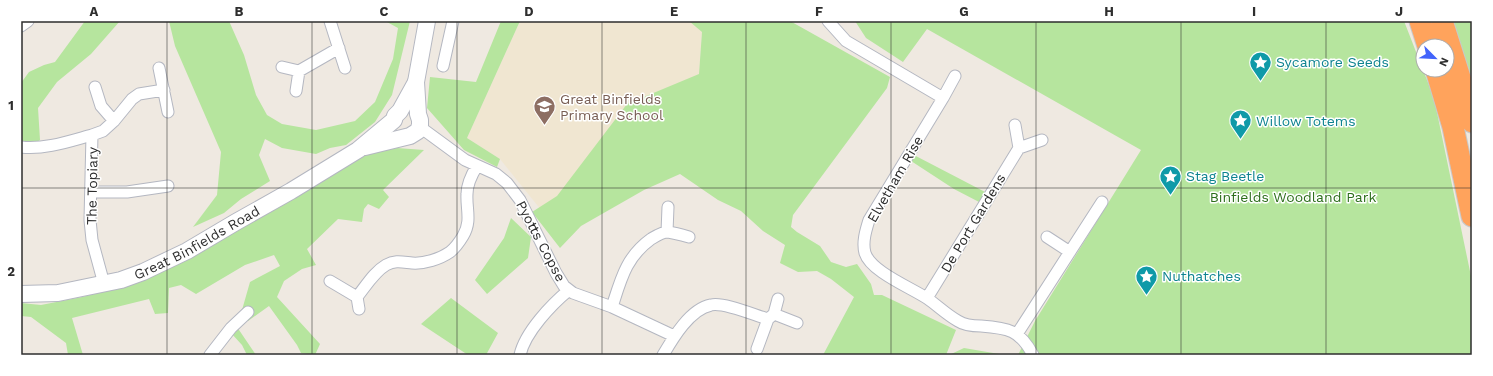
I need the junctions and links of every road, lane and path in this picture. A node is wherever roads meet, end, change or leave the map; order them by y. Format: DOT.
graph roads {
  1 [pos="28,21"];
  2 [pos="330,21"];
  3 [pos="427,21"];
  4 [pos="453,21"];
  5 [pos="828,21"];
  6 [pos="1420,21"];
  7 [pos="1442,21"];
  8 [pos="21,26"];
  9 [pos="1425,38"];
  10 [pos="339,48"];
  11 [pos="443,66"];
  12 [pos="282,67"];
  13 [pos="159,68"];
  14 [pos="345,68"];
  15 [pos="298,71"];
  16 [pos="955,76"];
  17 [pos="1438,78"];
  18 [pos="416,82"];
  19 [pos="95,87"];
  20 [pos="164,90"];
  21 [pos="296,91"];
  22 [pos="943,98"];
  23 [pos="168,112"];
  24 [pos="397,116"];
  25 [pos="114,121"];
  26 [pos="1472,122"];
  27 [pos="1014,125"];
  28 [pos="415,128"];
  29 [pos="92,135"];
  30 [pos="1042,140"];
  31 [pos="21,147"];
  32 [pos="1019,148"];
  33 [pos="358,150"];
  34 [pos="477,166"];
  35 [pos="168,186"];
  36 [pos="91,192"];
  37 [pos="1102,202"];
  38 [pos="668,207"];
  39 [pos="1472,216"];
  40 [pos="667,232"];
  41 [pos="689,237"];
  42 [pos="1047,237"];
  43 [pos="1070,252"];
  44 [pos="330,281"];
  45 [pos="104,284"];
  46 [pos="570,290"];
  47 [pos="21,294"];
  48 [pos="358,297"];
  49 [pos="927,298"];
  50 [pos="778,299"];
  51 [pos="612,307"];
  52 [pos="359,309"];
  53 [pos="248,312"];
  54 [pos="771,317"];
  55 [pos="797,323"];
  56 [pos="1017,334"];
  57 [pos="674,336"];
  58 [pos="757,349"];
  59 [pos="210,355"];
  60 [pos="520,355"];
  61 [pos="663,355"];
  62 [pos="1033,355"];
  1 -- 8 [label="street"];
  2 -- 10 [label="street"];
  3 -- 18 [label="street, Great Binfields Road"];
  4 -- 11 [label="street"];
  5 -- 22 [label="street"];
  6 -- 9 [label="highway"];
  7 -- 26 [label="highway"];
  10 -- 14 [label="street"];
  10 -- 15 [label="street"];
  12 -- 15 [label="street"];
  13 -- 20 [label="street"];
  15 -- 21 [label="street"];
  16 -- 22 [label="street, Elvetham Rise"];
  17 -- 39 [label="highway"];
  18 -- 24 [label="street, Great Binfields Road"];
  18 -- 28 [label="street, Great Binfields Road"];
  19 -- 25 [label="street"];
  20 -- 23 [label="street"];
  20 -- 25 [label="street"];
  22 -- 49 [label="street, Elvetham Rise"];
  24 -- 28 [label="street"];
  24 -- 28 [label="street"];
  24 -- 33 [label="street, Great Binfields Road"];
  25 -- 29 [label="street"];
  27 -- 32 [label="street"];
  28 -- 33 [label="street, Great Binfields Road"];
  28 -- 34 [label="street, Pyotts Copse"];
  29 -- 31 [label="street, The Topiary"];
  29 -- 36 [label="street, The Topiary"];
  30 -- 32 [label="street"];
  32 -- 49 [label="street, De Port Gardens"];
  33 -- 45 [label="street, Great Binfields Road"];
  34 -- 46 [label="street, Pyotts Copse"];
  34 -- 48 [label="street"];
  35 -- 36 [label="street"];
  36 -- 45 [label="street, The Topiary"];
  37 -- 43 [label="street"];
  38 -- 40 [label="street"];
  40 -- 41 [label="street"];
  40 -- 51 [label="street"];
  42 -- 43 [label="street"];
  43 -- 56 [label="street"];
  44 -- 48 [label="street"];
  45 -- 47 [label="street, Great Binfields Road"];
  46 -- 51 [label="street, Pyotts Copse"];
  46 -- 60 [label="street, Pyotts Copse"];
  48 -- 52 [label="street"];
  49 -- 56 [label="street, Elvetham Rise"];
  50 -- 54 [label="street"];
  51 -- 57 [label="street, Pyotts Copse"];
  53 -- 59 [label="street"];
  54 -- 55 [label="street"];
  54 -- 57 [label="street"];
  54 -- 58 [label="street"];
  56 -- 62 [label="street, Elvetham Rise"];
  57 -- 61 [label="street"];
}
